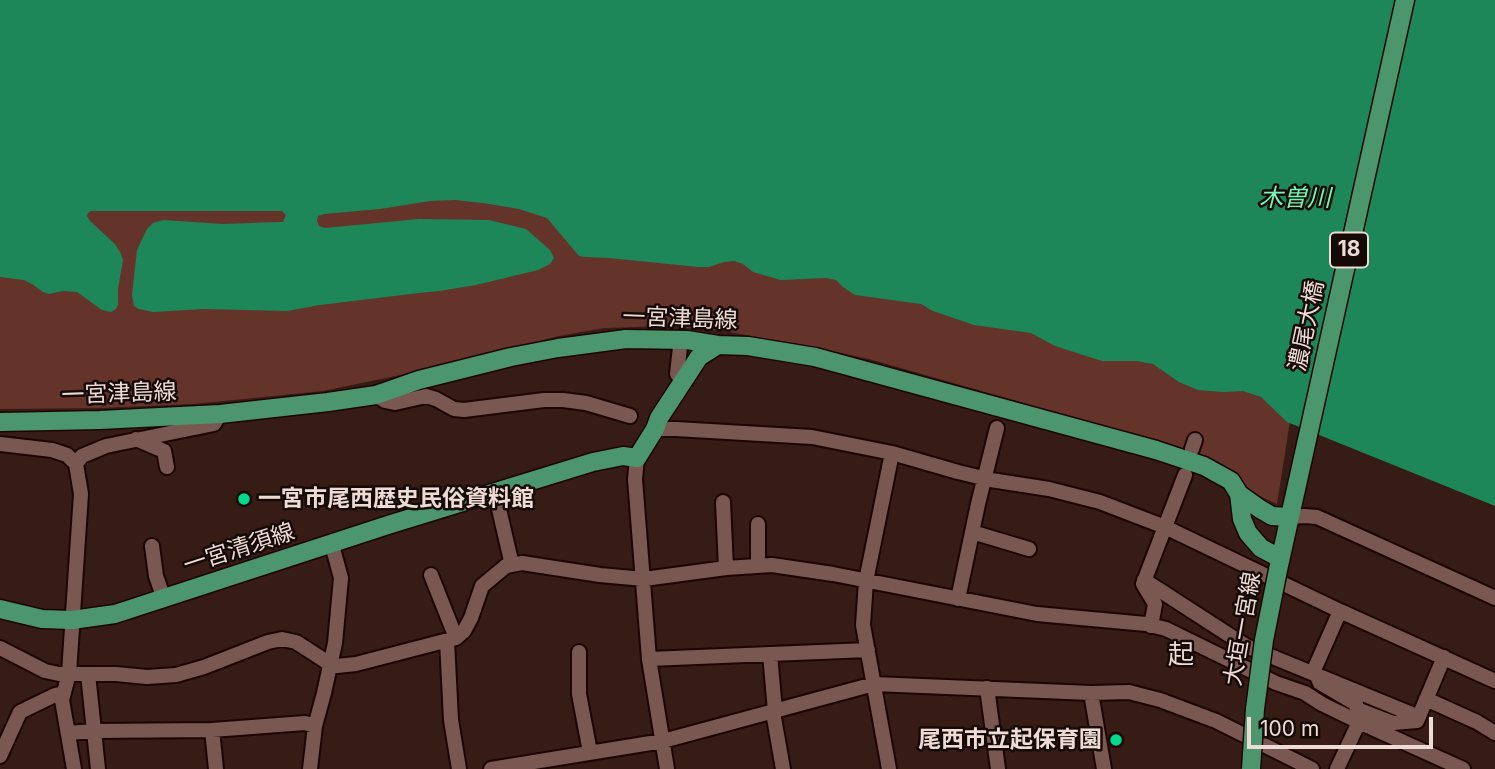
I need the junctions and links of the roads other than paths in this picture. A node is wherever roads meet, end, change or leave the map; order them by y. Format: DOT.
graph roads {
  1 [pos="1405,0"];
  2 [pos="718,345"];
  3 [pos="680,347"];
  4 [pos="683,381"];
  5 [pos="376,395"];
  6 [pos="220,414"];
  7 [pos="629,416"];
  8 [pos="0,422"];
  9 [pos="997,428"];
  10 [pos="655,429"];
  11 [pos="135,439"];
  12 [pos="1,445"];
  13 [pos="892,453"];
  14 [pos="637,458"];
  15 [pos="76,464"];
  16 [pos="167,467"];
  17 [pos="1185,475"];
  18 [pos="985,479"];
  19 [pos="495,492"];
  20 [pos="1239,494"];
  21 [pos="1294,499"];
  22 [pos="723,502"];
  23 [pos="1290,517"];
  24 [pos="758,524"];
  25 [pos="1165,527"];
  26 [pos="972,532"];
  27 [pos="332,545"];
  28 [pos="152,546"];
  29 [pos="1029,550"];
  30 [pos="1280,563"];
  31 [pos="512,565"];
  32 [pos="758,565"];
  33 [pos="726,568"];
  34 [pos="431,575"];
  35 [pos="644,579"];
  36 [pos="1144,580"];
  37 [pos="866,581"];
  38 [pos="1495,598"];
  39 [pos="164,599"];
  40 [pos="957,600"];
  41 [pos="0,609"];
  42 [pos="1340,611"];
  43 [pos="72,620"];
  44 [pos="1151,626"];
  45 [pos="1215,626"];
  46 [pos="451,640"];
  47 [pos="1189,641"];
  48 [pos="0,648"];
  49 [pos="868,650"];
  50 [pos="579,652"];
  51 [pos="770,654"];
  52 [pos="1444,657"];
  53 [pos="649,659"];
  54 [pos="330,664"];
  55 [pos="69,673"];
  56 [pos="88,674"];
  57 [pos="1316,675"];
  58 [pos="1495,681"];
  59 [pos="874,684"];
  60 [pos="987,688"];
  61 [pos="64,693"];
  62 [pos="1091,693"];
  63 [pos="1426,699"];
  64 [pos="774,712"];
  65 [pos="1358,715"];
  66 [pos="1419,717"];
  67 [pos="315,726"];
  68 [pos="212,730"];
  69 [pos="94,731"];
  70 [pos="68,733"];
  71 [pos="1495,733"];
  72 [pos="663,741"];
  73 [pos="590,752"];
  74 [pos="0,755"];
  75 [pos="74,769"];
  76 [pos="98,769"];
  77 [pos="216,769"];
  78 [pos="310,769"];
  79 [pos="460,769"];
  80 [pos="491,769"];
  81 [pos="667,769"];
  82 [pos="783,769"];
  83 [pos="889,769"];
  84 [pos="998,769"];
  85 [pos="1104,769"];
  86 [pos="1251,769"];
  87 [pos="1312,769"];
  88 [pos="1337,769"];
  89 [pos="1463,769"];
  1 -- 21 [label="main road, 濃尾大橋 / 18"];
  2 -- 4 [label="main road"];
  2 -- 5 [label="main road, 一宮津島線"];
  2 -- 20 [label="main road, 一宮津島線"];
  3 -- 4 [label="street"];
  4 -- 10 [label="main road"];
  5 -- 6 [label="main road, 一宮津島線"];
  5 -- 7 [label="street"];
  6 -- 8 [label="main road, 一宮津島線"];
  6 -- 11 [label="street"];
  9 -- 18 [label="street"];
  10 -- 13 [label="street"];
  10 -- 14 [label="main road"];
  11 -- 15 [label="street"];
  11 -- 16 [label="street"];
  12 -- 15 [label="street"];
  13 -- 18 [label="street"];
  13 -- 37 [label="street"];
  14 -- 19 [label="main road, 一宮清須線"];
  14 -- 35 [label="street"];
  15 -- 43 [label="street"];
  17 -- 25 [label="street"];
  18 -- 25 [label="street"];
  18 -- 26 [label="street"];
  19 -- 27 [label="main road, 一宮清須線"];
  19 -- 31 [label="street"];
  20 -- 23 [label="main road, 一宮津島線"];
  20 -- 30 [label="main road"];
  21 -- 23 [label="main road, 大垣一宮線 / 18"];
  22 -- 33 [label="street"];
  23 -- 30 [label="main road, 大垣一宮線 / 18"];
  23 -- 38 [label="street"];
  24 -- 32 [label="street"];
  25 -- 36 [label="street"];
  25 -- 42 [label="street"];
  26 -- 29 [label="street"];
  26 -- 40 [label="street"];
  27 -- 39 [label="main road, 一宮清須線"];
  27 -- 54 [label="street"];
  28 -- 39 [label="street"];
  30 -- 86 [label="main road, 大垣一宮線 / 18, bridge"];
  31 -- 35 [label="street"];
  31 -- 46 [label="street"];
  32 -- 33 [label="street"];
  32 -- 37 [label="street"];
  33 -- 35 [label="street"];
  34 -- 46 [label="street"];
  35 -- 53 [label="street"];
  36 -- 44 [label="street"];
  36 -- 45 [label="street"];
  37 -- 40 [label="street"];
  37 -- 49 [label="street"];
  39 -- 43 [label="main road, 一宮清須線"];
  40 -- 44 [label="street"];
  41 -- 43 [label="main road, 一宮清須線"];
  42 -- 52 [label="street"];
  42 -- 57 [label="street"];
  43 -- 55 [label="street"];
  44 -- 47 [label="street"];
  45 -- 47 [label="street"];
  45 -- 57 [label="street"];
  46 -- 54 [label="street"];
  46 -- 79 [label="street"];
  47 -- 65 [label="street"];
  48 -- 55 [label="street"];
  49 -- 51 [label="street"];
  49 -- 59 [label="street"];
  50 -- 73 [label="street"];
  51 -- 53 [label="street"];
  51 -- 64 [label="street"];
  52 -- 58 [label="street"];
  52 -- 63 [label="street"];
  53 -- 72 [label="street"];
  54 -- 56 [label="street"];
  54 -- 67 [label="street"];
  55 -- 56 [label="street"];
  55 -- 61 [label="street"];
  56 -- 69 [label="street"];
  57 -- 65 [label="street"];
  57 -- 66 [label="street"];
  59 -- 60 [label="street"];
  59 -- 64 [label="street"];
  59 -- 83 [label="street"];
  60 -- 62 [label="street"];
  60 -- 84 [label="street"];
  61 -- 70 [label="street"];
  61 -- 74 [label="street"];
  62 -- 85 [label="street"];
  62 -- 87 [label="street"];
  63 -- 66 [label="street"];
  63 -- 71 [label="street"];
  64 -- 72 [label="street"];
  64 -- 82 [label="street"];
  65 -- 66 [label="street"];
  65 -- 88 [label="street"];
  65 -- 89 [label="street"];
  67 -- 68 [label="street"];
  67 -- 78 [label="street"];
  68 -- 69 [label="street"];
  68 -- 77 [label="street"];
  69 -- 70 [label="street"];
  69 -- 76 [label="street"];
  70 -- 75 [label="street"];
  72 -- 73 [label="street"];
  72 -- 81 [label="street"];
  73 -- 80 [label="street"];
}
